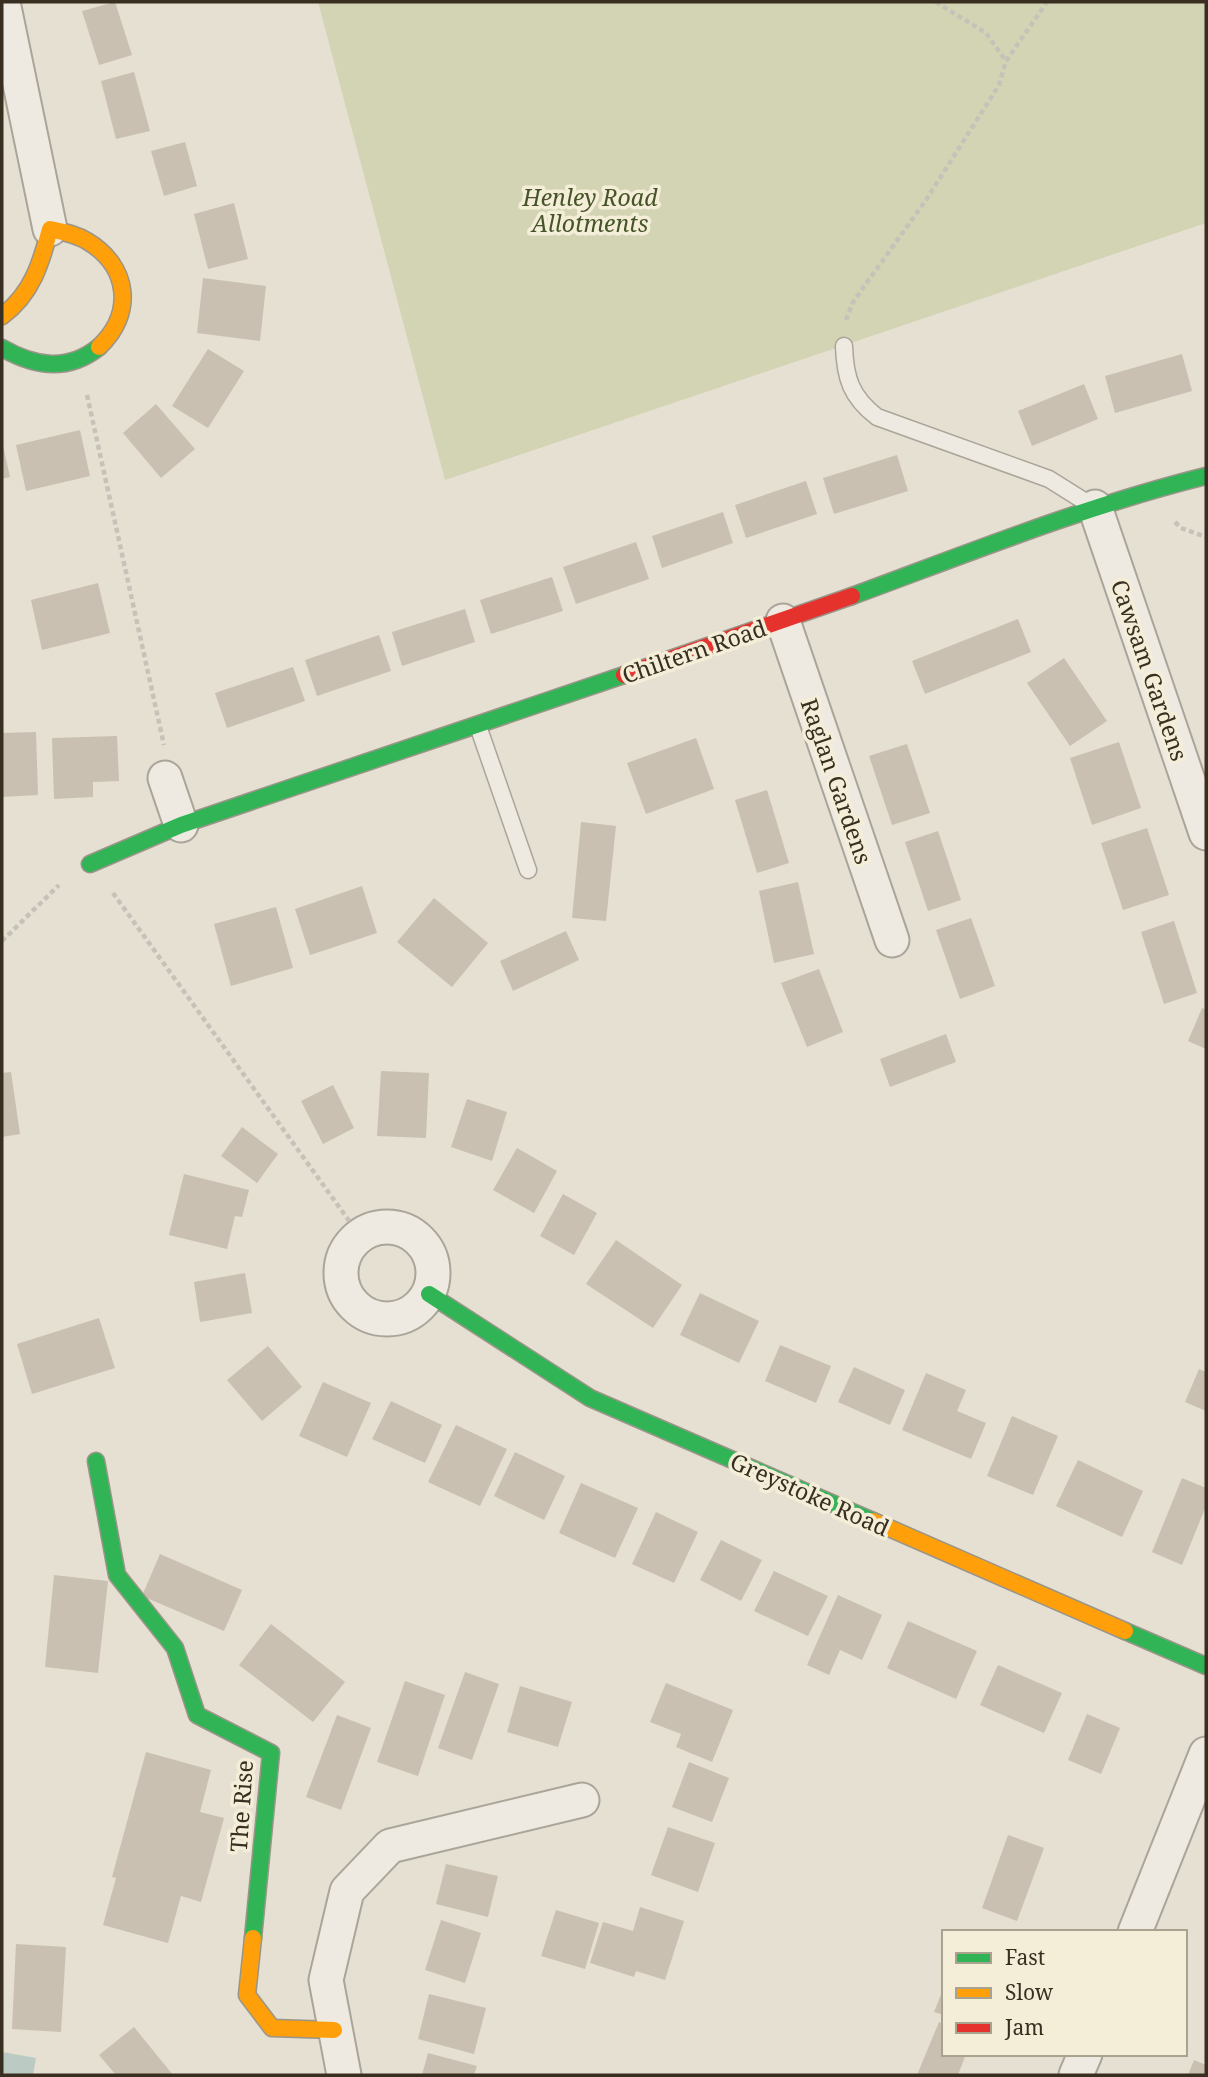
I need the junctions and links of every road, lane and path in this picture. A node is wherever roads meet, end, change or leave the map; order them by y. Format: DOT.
graph roads {
  1 [pos="3,2"];
  2 [pos="936,2"];
  3 [pos="1047,2"];
  4 [pos="1006,61"];
  5 [pos="50,229"];
  6 [pos="2,316"];
  7 [pos="844,346"];
  8 [pos="2,348"];
  9 [pos="80,360"];
  10 [pos="1206,476"];
  11 [pos="1094,507"];
  12 [pos="783,621"];
  13 [pos="478,726"];
  14 [pos="165,778"];
  15 [pos="181,825"];
  16 [pos="1206,833"];
  17 [pos="90,864"];
  18 [pos="528,870"];
  19 [pos="892,940"];
  20 [pos="2,941"];
  21 [pos="360,1236"];
  22 [pos="429,1294"];
  23 [pos="96,1461"];
  24 [pos="1206,1666"];
  25 [pos="1206,1754"];
  26 [pos="582,1800"];
  27 [pos="1136,1930"];
  28 [pos="334,2030"];
  29 [pos="1084,2056"];
  30 [pos="344,2075"];
  31 [pos="1076,2075"];
  1 -- 5 [label="street"];
  2 -- 4 [label="path"];
  3 -- 4 [label="path"];
  4 -- 7 [label="path"];
  5 -- 6 [label="street"];
  5 -- 9 [label="street"];
  7 -- 11 [label="lane"];
  8 -- 9 [label="street"];
  9 -- 14 [label="path"];
  10 -- 11 [label="street, Chiltern Road"];
  11 -- 12 [label="street, Chiltern Road"];
  11 -- 16 [label="street, Cawsam Gardens"];
  12 -- 13 [label="street, Chiltern Road"];
  12 -- 19 [label="street, Raglan Gardens"];
  13 -- 15 [label="street, Chiltern Road"];
  13 -- 18 [label="lane"];
  14 -- 15 [label="street"];
  15 -- 17 [label="street, Chiltern Road"];
  17 -- 20 [label="path"];
  17 -- 21 [label="path"];
  21 -- 22 [label="street"];
  21 -- 22 [label="street"];
  22 -- 24 [label="street, Greystoke Road"];
  23 -- 28 [label="street, The Rise"];
  25 -- 27 [label="street"];
  26 -- 28 [label="street"];
  28 -- 30 [label="street"];
  29 -- 31 [label="street"];
}
